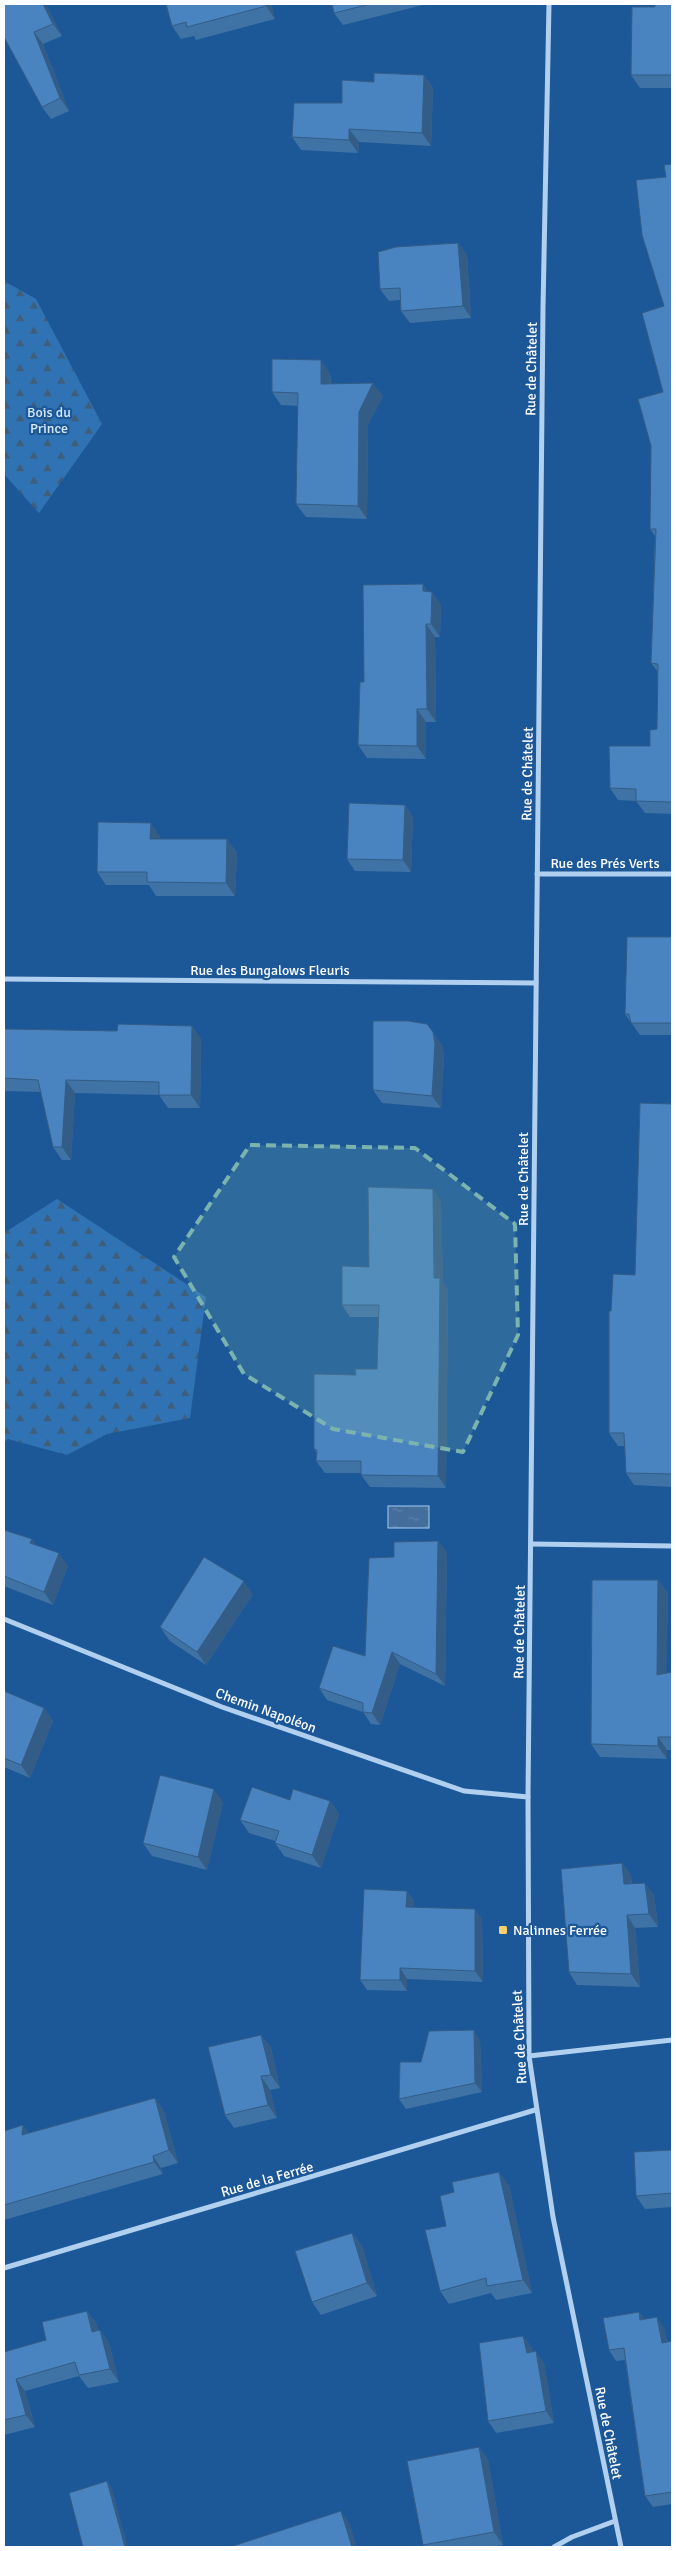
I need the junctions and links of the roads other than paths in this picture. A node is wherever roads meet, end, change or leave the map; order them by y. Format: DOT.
graph roads {
  1 [pos="549,4"];
  2 [pos="537,874"];
  3 [pos="672,874"];
  4 [pos="4,979"];
  5 [pos="536,984"];
  6 [pos="532,1544"];
  7 [pos="672,1546"];
  8 [pos="4,1619"];
  9 [pos="528,1797"];
  10 [pos="672,2040"];
  11 [pos="529,2056"];
  12 [pos="535,2110"];
  13 [pos="4,2268"];
  14 [pos="615,2521"];
  15 [pos="554,2547"];
  16 [pos="621,2547"];
  1 -- 2 [label="street, Rue de Châtelet"];
  2 -- 3 [label="street, Rue des Prés Verts"];
  2 -- 5 [label="street, Rue de Châtelet"];
  4 -- 5 [label="street, Rue des Bungalows Fleuris"];
  5 -- 6 [label="street, Rue de Châtelet"];
  6 -- 7 [label="street"];
  6 -- 9 [label="street, Rue de Châtelet"];
  8 -- 9 [label="street, Chemin Napoléon"];
  9 -- 11 [label="street, Rue de Châtelet"];
  10 -- 11 [label="street"];
  11 -- 12 [label="street, Rue de Châtelet"];
  12 -- 13 [label="street, Rue de la Ferrée"];
  12 -- 14 [label="street, Rue de Châtelet"];
  14 -- 15 [label="street"];
  14 -- 16 [label="street, Rue de Châtelet"];
}
